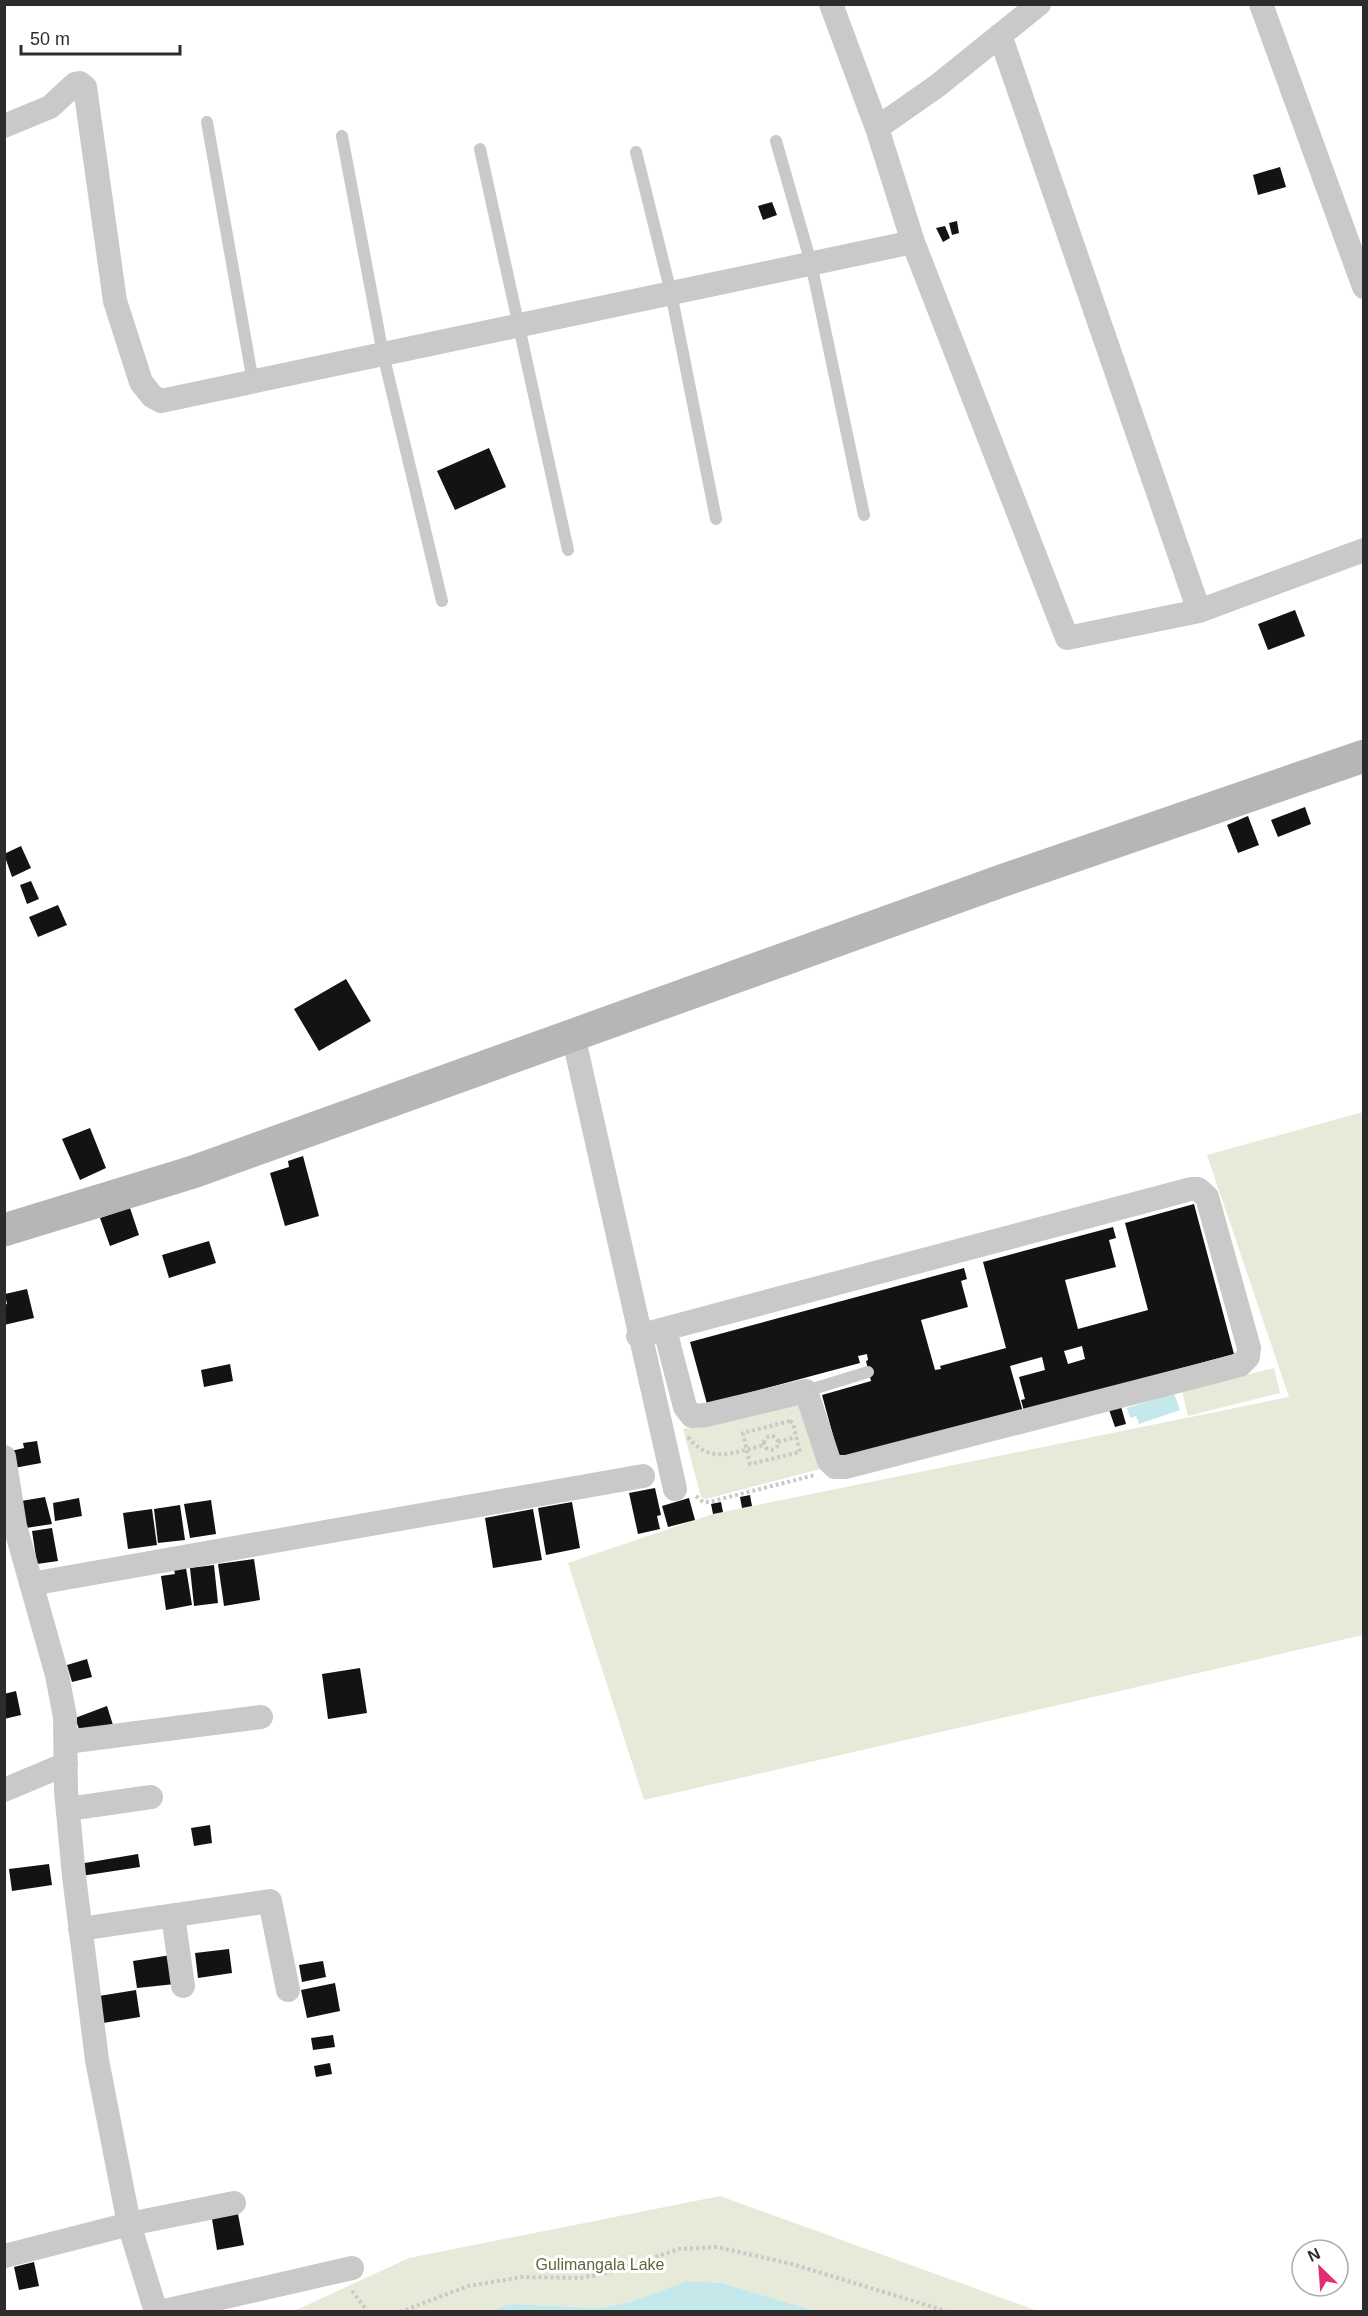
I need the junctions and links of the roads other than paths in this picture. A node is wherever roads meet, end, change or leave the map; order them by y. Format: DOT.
graph roads {
  1 [pos="831,4"];
  2 [pos="1039,4"];
  3 [pos="1261,4"];
  4 [pos="1000,35"];
  5 [pos="207,122"];
  6 [pos="4,126"];
  7 [pos="877,128"];
  8 [pos="342,136"];
  9 [pos="776,141"];
  10 [pos="480,149"];
  11 [pos="636,152"];
  12 [pos="913,242"];
  13 [pos="811,263"];
  14 [pos="1364,287"];
  15 [pos="671,293"];
  16 [pos="520,325"];
  17 [pos="383,354"];
  18 [pos="253,382"];
  19 [pos="864,516"];
  20 [pos="716,519"];
  21 [pos="568,550"];
  22 [pos="1364,550"];
  23 [pos="442,601"];
  24 [pos="1198,611"];
  25 [pos="1364,756"];
  26 [pos="573,1035"];
  27 [pos="4,1230"];
  28 [pos="665,1330"];
  29 [pos="638,1336"];
  30 [pos="672,1358"];
  31 [pos="645,1365"];
  32 [pos="868,1372"];
  33 [pos="806,1390"];
  34 [pos="4,1457"];
  35 [pos="643,1476"];
  36 [pos="685,1492"];
  37 [pos="10,1528"];
  38 [pos="31,1584"];
  39 [pos="261,1718"];
  40 [pos="66,1753"];
  41 [pos="4,1790"];
  42 [pos="152,1797"];
  43 [pos="68,1809"];
  44 [pos="173,1916"];
  45 [pos="80,1929"];
  46 [pos="183,1986"];
  47 [pos="288,1990"];
  48 [pos="234,2203"];
  49 [pos="129,2224"];
  50 [pos="4,2256"];
  51 [pos="351,2268"];
  52 [pos="158,2312"];
  1 -- 7 [label="street"];
  2 -- 4 [label="street"];
  3 -- 14 [label="street"];
  4 -- 7 [label="street"];
  4 -- 24 [label="street"];
  5 -- 18 [label="lane"];
  6 -- 18 [label="street"];
  7 -- 12 [label="street"];
  8 -- 17 [label="lane"];
  9 -- 13 [label="lane"];
  10 -- 16 [label="lane"];
  11 -- 15 [label="lane"];
  12 -- 13 [label="street"];
  12 -- 24 [label="street"];
  13 -- 15 [label="street"];
  13 -- 19 [label="lane"];
  15 -- 16 [label="street"];
  15 -- 20 [label="lane"];
  16 -- 17 [label="street"];
  16 -- 21 [label="lane"];
  17 -- 18 [label="street"];
  17 -- 23 [label="lane"];
  22 -- 24 [label="street"];
  25 -- 26 [label="street"];
  26 -- 27 [label="street"];
  26 -- 29 [label="street"];
  28 -- 29 [label="street"];
  28 -- 30 [label="street"];
  28 -- 33 [label="street"];
  29 -- 31 [label="street"];
  30 -- 31 [label="street"];
  30 -- 33 [label="street"];
  31 -- 36 [label="street"];
  32 -- 33 [label="lane"];
  34 -- 37 [label="street"];
  35 -- 38 [label="street"];
  37 -- 38 [label="street"];
  38 -- 40 [label="street"];
  39 -- 40 [label="street"];
  40 -- 41 [label="street"];
  40 -- 43 [label="street"];
  42 -- 43 [label="street"];
  43 -- 45 [label="street"];
  44 -- 45 [label="street"];
  44 -- 46 [label="street"];
  44 -- 47 [label="street"];
  45 -- 49 [label="street"];
  48 -- 49 [label="street"];
  49 -- 50 [label="street"];
  49 -- 52 [label="street"];
  51 -- 52 [label="street"];
}
